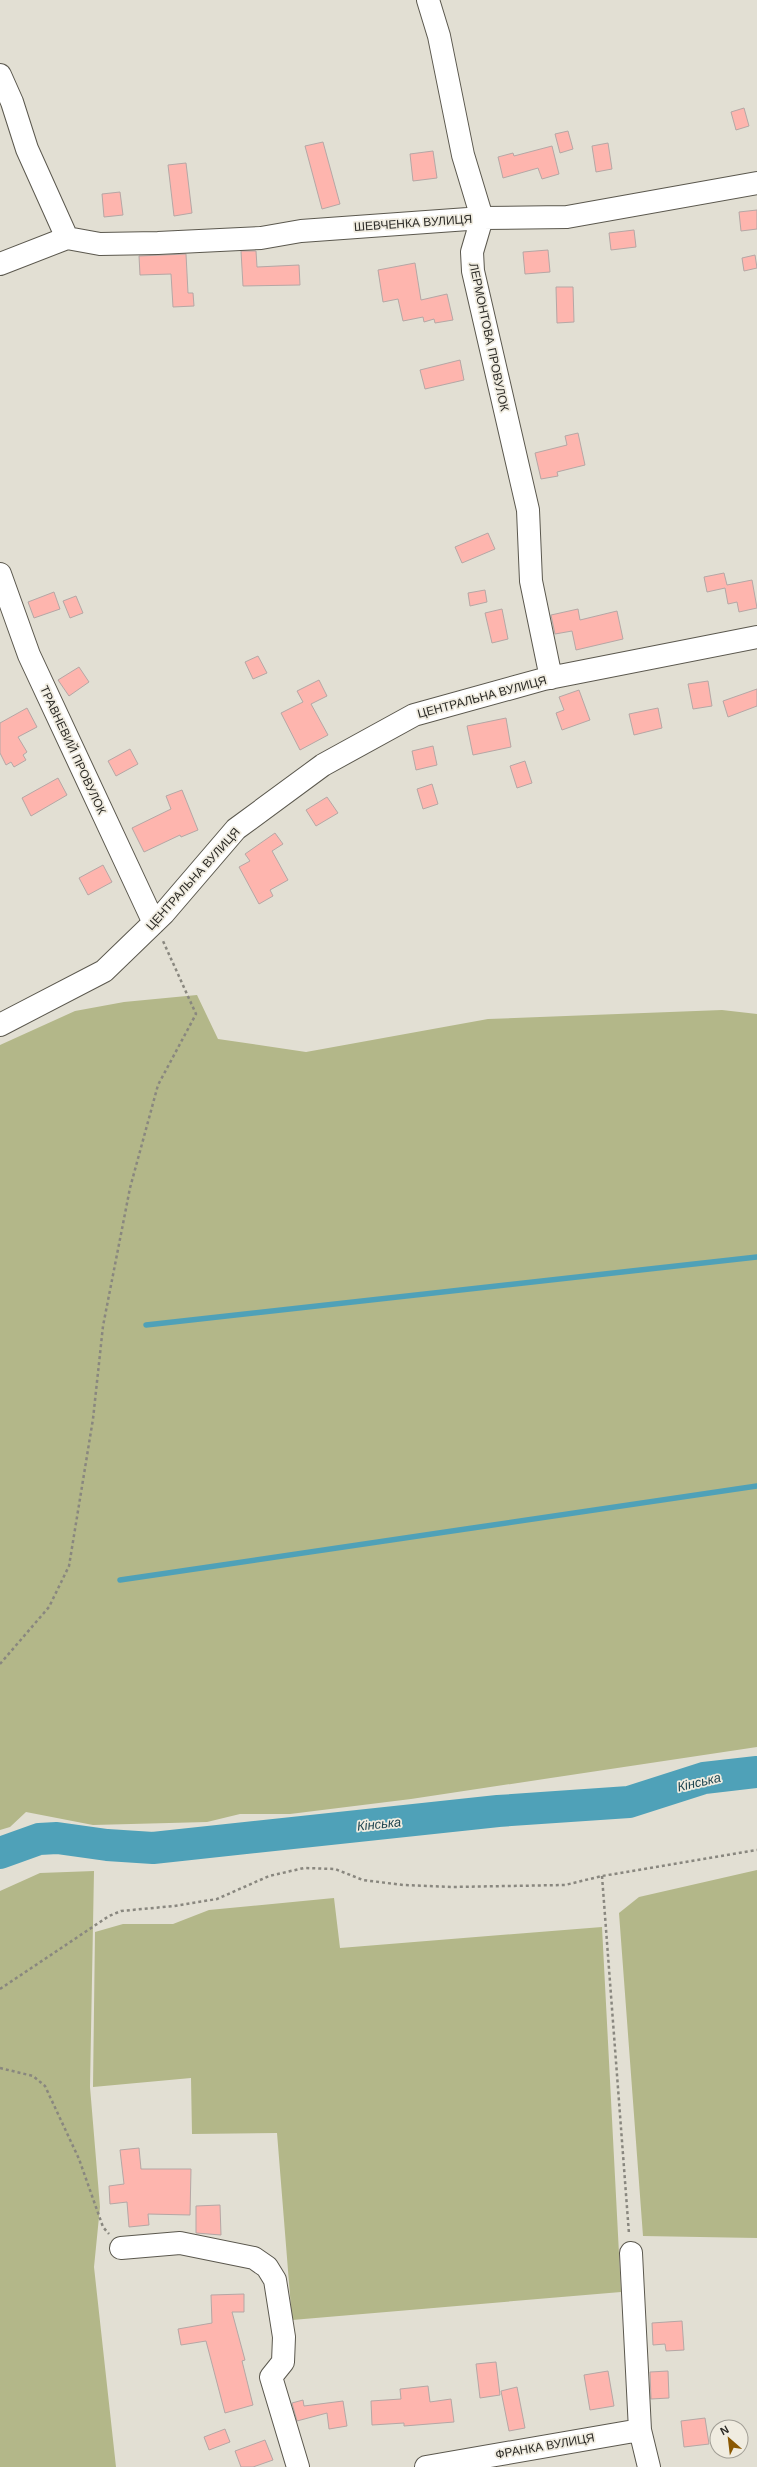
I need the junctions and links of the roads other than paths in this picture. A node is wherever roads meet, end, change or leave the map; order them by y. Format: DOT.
graph roads {
  1 [pos="428,0"];
  2 [pos="0,76"];
  3 [pos="757,183"];
  4 [pos="482,218"];
  5 [pos="66,238"];
  6 [pos="0,264"];
  7 [pos="0,574"];
  8 [pos="757,637"];
  9 [pos="551,678"];
  10 [pos="154,922"];
  11 [pos="0,1025"];
  12 [pos="121,2248"];
  13 [pos="631,2253"];
  14 [pos="640,2430"];
  15 [pos="298,2467"];
  16 [pos="426,2467"];
  17 [pos="649,2467"];
  1 -- 4 [label="street"];
  2 -- 5 [label="street"];
  3 -- 4 [label="street, ШЕВЧЕНКА ВУЛИЦЯ"];
  4 -- 5 [label="street, ШЕВЧЕНКА ВУЛИЦЯ"];
  4 -- 9 [label="street, ЛЕРМОНТОВА ПРОВУЛОК"];
  5 -- 6 [label="street"];
  7 -- 10 [label="street, ТРАВНЕВИЙ ПРОВУЛОК"];
  8 -- 9 [label="street, ЦЕНТРАЛЬНА ВУЛИЦЯ"];
  9 -- 10 [label="street, ЦЕНТРАЛЬНА ВУЛИЦЯ"];
  10 -- 11 [label="street, ЦЕНТРАЛЬНА ВУЛИЦЯ"];
  12 -- 15 [label="street"];
  13 -- 14 [label="street"];
  14 -- 16 [label="street, ФРАНКА ВУЛИЦЯ"];
  14 -- 17 [label="street"];
}
